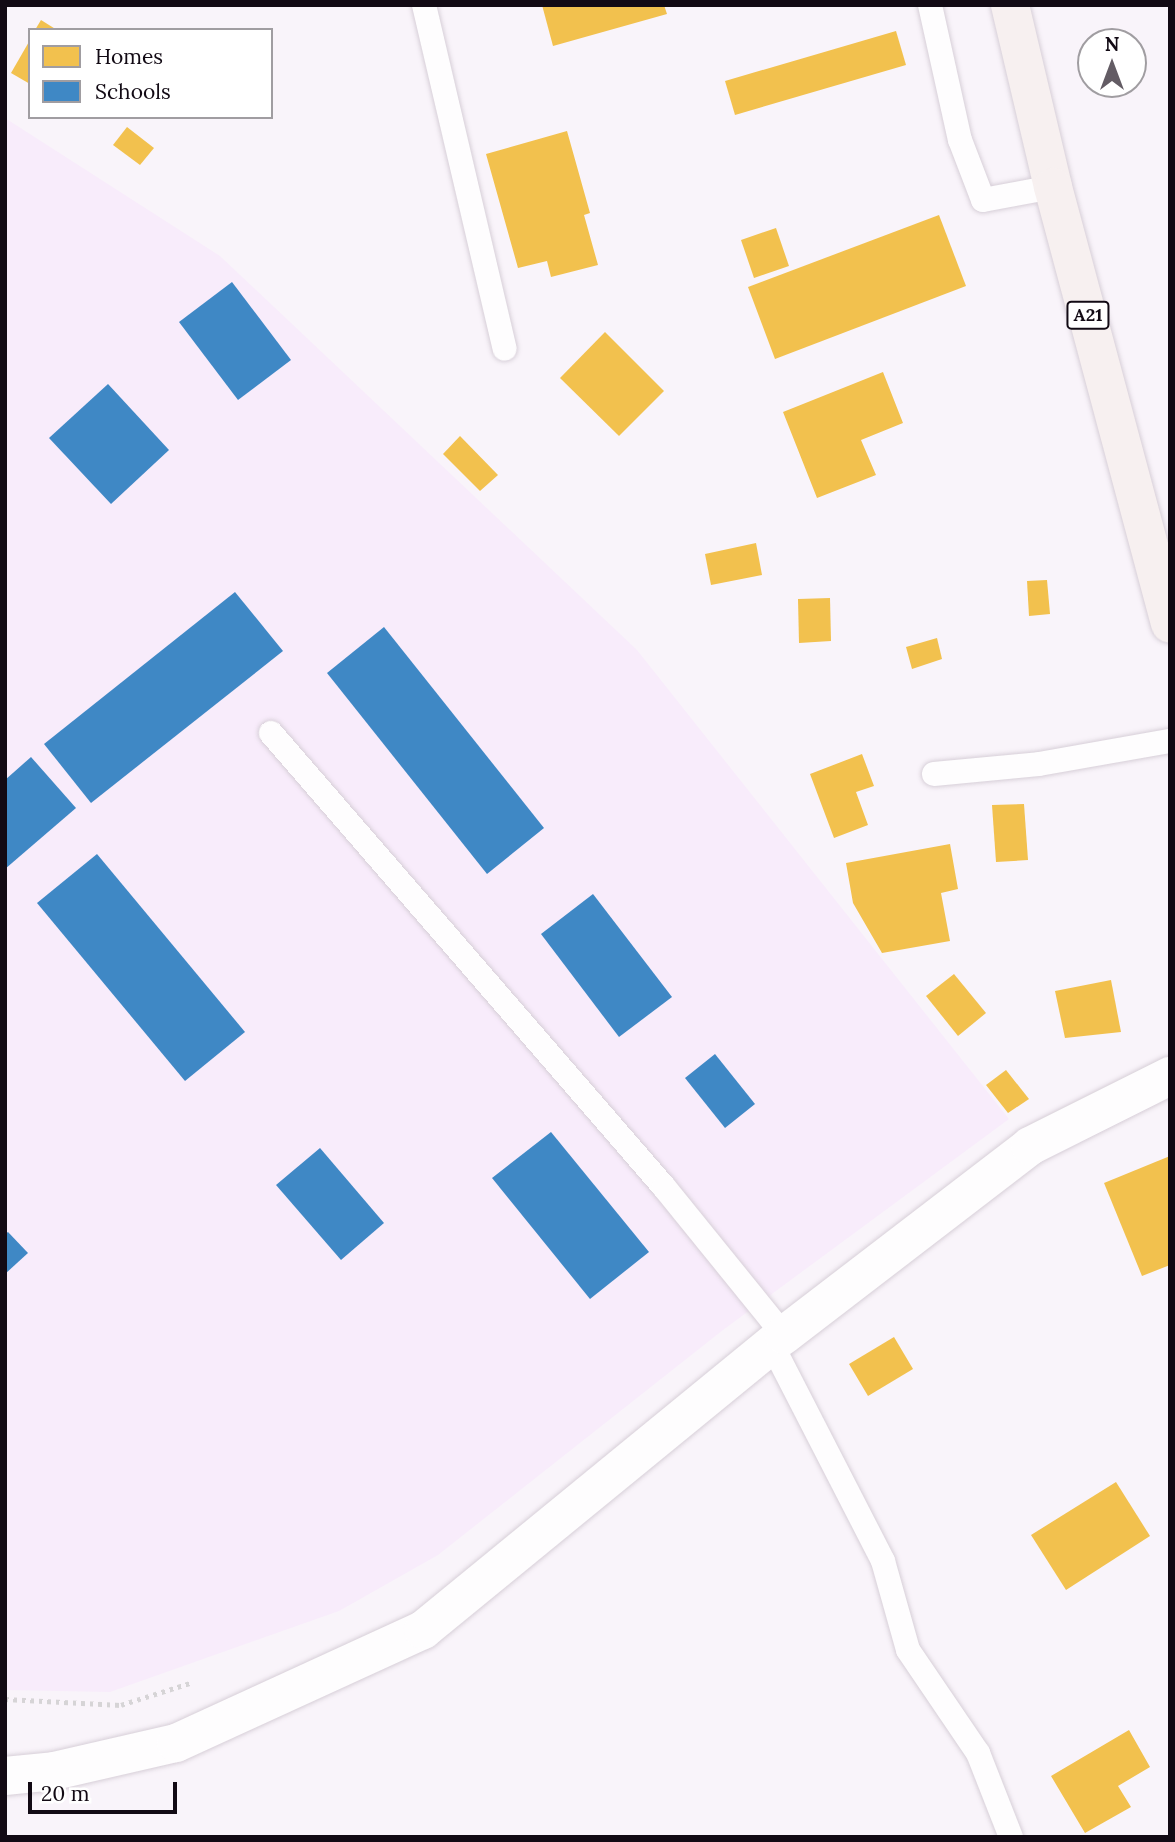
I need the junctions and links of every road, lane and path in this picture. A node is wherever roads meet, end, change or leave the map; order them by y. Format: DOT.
graph roads {
  1 [pos="424,5"];
  2 [pos="930,5"];
  3 [pos="1010,5"];
  4 [pos="1053,187"];
  5 [pos="505,349"];
  6 [pos="1170,624"];
  7 [pos="271,733"];
  8 [pos="1170,741"];
  9 [pos="934,774"];
  10 [pos="1170,1076"];
  11 [pos="778,1340"];
  12 [pos="200,1680"];
  13 [pos="5,1699"];
  14 [pos="5,1776"];
  15 [pos="1011,1837"];
  1 -- 5 [label="lane"];
  2 -- 4 [label="lane"];
  3 -- 4 [label="main road, A21"];
  4 -- 6 [label="main road, A21"];
  7 -- 11 [label="lane"];
  8 -- 9 [label="lane"];
  10 -- 11 [label="street"];
  11 -- 14 [label="street"];
  11 -- 15 [label="lane"];
  12 -- 13 [label="path"];
}
